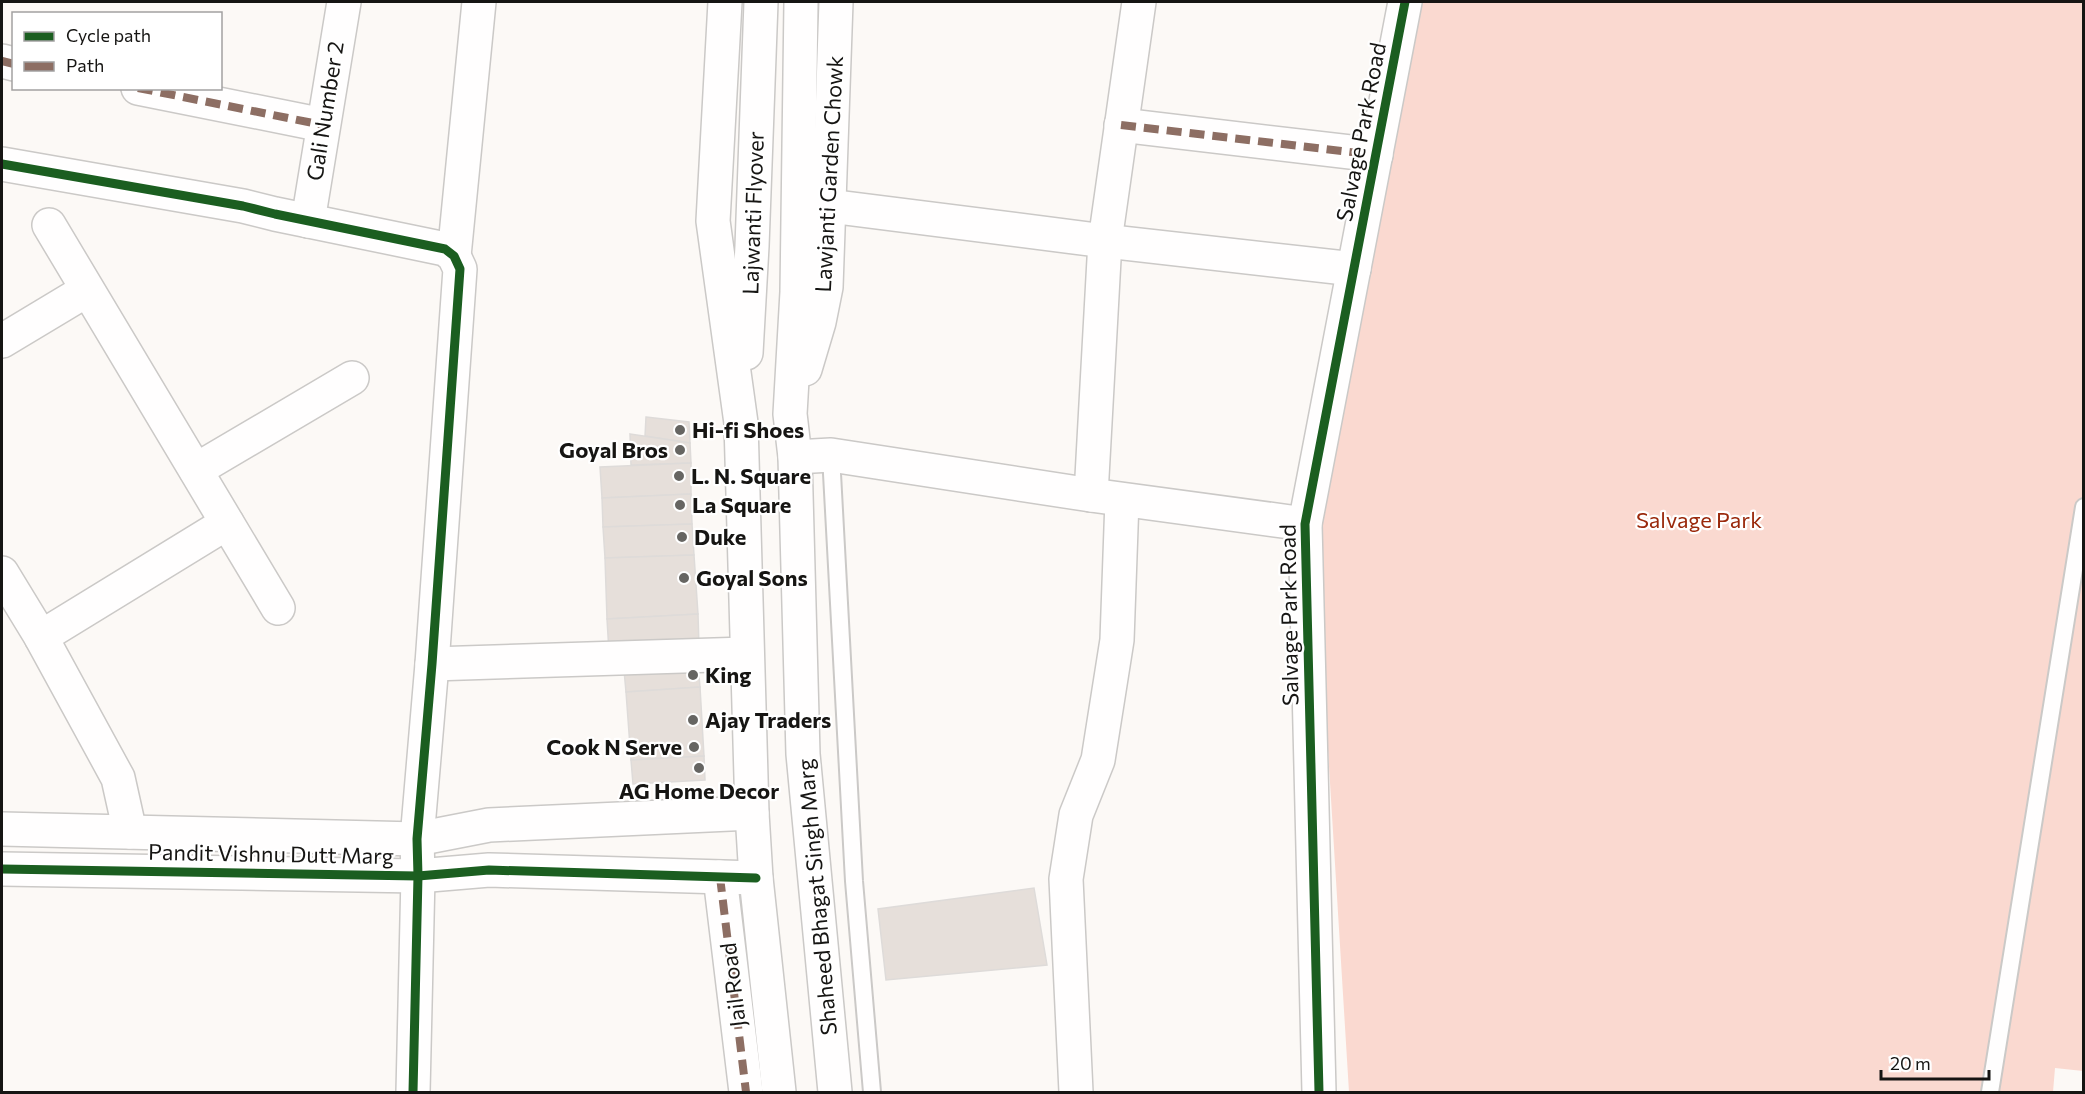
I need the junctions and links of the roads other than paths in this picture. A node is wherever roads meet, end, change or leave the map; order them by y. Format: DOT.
graph roads {
  1 [pos="344,2"];
  2 [pos="479,2"];
  3 [pos="725,2"];
  4 [pos="761,2"];
  5 [pos="801,2"];
  6 [pos="836,2"];
  7 [pos="1139,2"];
  8 [pos="1405,2"];
  9 [pos="148,90"];
  10 [pos="323,125"];
  11 [pos="1121,125"];
  12 [pos="1376,154"];
  13 [pos="2,164"];
  14 [pos="829,206"];
  15 [pos="308,221"];
  16 [pos="49,225"];
  17 [pos="1105,241"];
  18 [pos="454,256"];
  19 [pos="1354,268"];
  20 [pos="87,290"];
  21 [pos="2,341"];
  22 [pos="352,378"];
  23 [pos="790,414"];
  24 [pos="741,423"];
  25 [pos="831,455"];
  26 [pos="795,457"];
  27 [pos="196,470"];
  28 [pos="1106,497"];
  29 [pos="2084,507"];
  30 [pos="227,523"];
  31 [pos="1305,524"];
  32 [pos="2,573"];
  33 [pos="278,608"];
  34 [pos="41,637"];
  35 [pos="747,654"];
  36 [pos="432,664"];
  37 [pos="752,813"];
  38 [pos="2,829"];
  39 [pos="130,832"];
  40 [pos="417,839"];
  41 [pos="2,869"];
  42 [pos="418,876"];
  43 [pos="720,877"];
  44 [pos="756,878"];
  45 [pos="413,1092"];
  46 [pos="746,1092"];
  47 [pos="779,1092"];
  48 [pos="835,1092"];
  49 [pos="872,1092"];
  50 [pos="1076,1092"];
  51 [pos="1320,1092"];
  52 [pos="1990,1092"];
  1 -- 10 [label="street, Gali Number 2"];
  2 -- 18 [label="street"];
  3 -- 24 [label="street"];
  4 -- 24 [label="street, Lajwanti Flyover"];
  5 -- 23 [label="street, Lajwanti Flyover"];
  6 -- 14 [label="street, Lawjanti Garden Chowk"];
  7 -- 11 [label="street"];
  8 -- 12 [label="street, Salvage Park Road"];
  9 -- 10 [label="street"];
  10 -- 15 [label="street, Gali Number 2"];
  11 -- 12 [label="street"];
  11 -- 17 [label="street"];
  12 -- 19 [label="street, Salvage Park Road"];
  13 -- 15 [label="street"];
  14 -- 17 [label="street"];
  14 -- 23 [label="street, Lawjanti Garden Chowk"];
  15 -- 18 [label="street"];
  16 -- 20 [label="street"];
  17 -- 19 [label="street"];
  17 -- 28 [label="street"];
  18 -- 36 [label="street"];
  19 -- 31 [label="street, Salvage Park Road"];
  20 -- 21 [label="street"];
  20 -- 27 [label="street"];
  22 -- 27 [label="street"];
  23 -- 26 [label="street, Shaheed Bhagat Singh Marg"];
  24 -- 35 [label="street"];
  25 -- 26 [label="street"];
  25 -- 28 [label="street"];
  25 -- 49 [label="lane"];
  26 -- 48 [label="street, Shaheed Bhagat Singh Marg"];
  27 -- 30 [label="street"];
  28 -- 31 [label="street"];
  28 -- 50 [label="street"];
  29 -- 52 [label="lane"];
  30 -- 33 [label="street"];
  30 -- 34 [label="street"];
  31 -- 51 [label="street, Salvage Park Road"];
  32 -- 34 [label="street"];
  34 -- 39 [label="street"];
  35 -- 36 [label="street"];
  35 -- 37 [label="street"];
  36 -- 40 [label="street"];
  37 -- 40 [label="street, Pandit Vishnu Dutt Marg"];
  37 -- 44 [label="street"];
  38 -- 39 [label="street, Pandit Vishnu Dutt Marg"];
  39 -- 40 [label="street, Pandit Vishnu Dutt Marg"];
  40 -- 42 [label="street"];
  41 -- 42 [label="street, Pandit Vishnu Dutt Marg"];
  42 -- 43 [label="street, Pandit Vishnu Dutt Marg"];
  42 -- 45 [label="street"];
  43 -- 44 [label="street, Pandit Vishnu Dutt Marg"];
  43 -- 46 [label="street, Jail Road"];
  44 -- 47 [label="street"];
}
